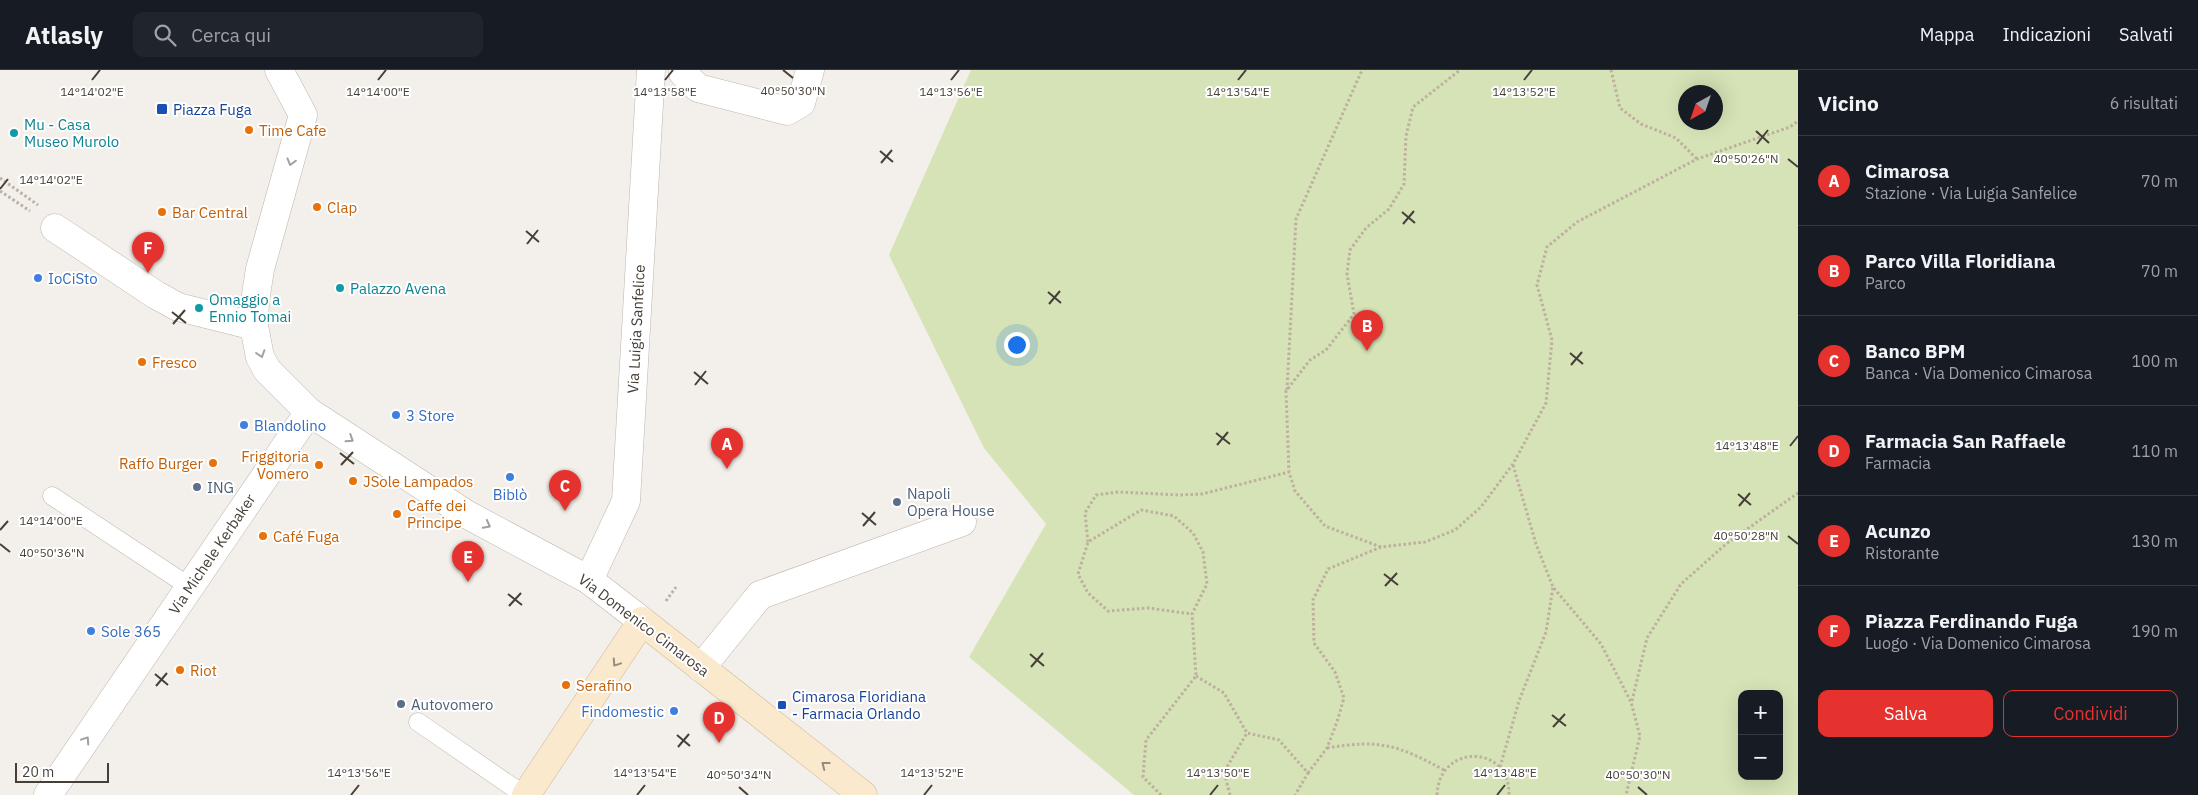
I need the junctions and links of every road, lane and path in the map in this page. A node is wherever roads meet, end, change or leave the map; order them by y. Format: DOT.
graph roads {
  1 [pos="279,70"];
  2 [pos="651,70"];
  3 [pos="683,70"];
  4 [pos="810,70"];
  5 [pos="1362,70"];
  6 [pos="1460,70"];
  7 [pos="1612,70"];
  8 [pos="1798,121"];
  9 [pos="1698,159"];
  10 [pos="0,178"];
  11 [pos="0,191"];
  12 [pos="58,225"];
  13 [pos="254,326"];
  14 [pos="1286,391"];
  15 [pos="309,412"];
  16 [pos="1513,464"];
  17 [pos="1290,472"];
  18 [pos="1798,492"];
  19 [pos="52,496"];
  20 [pos="962,522"];
  21 [pos="1088,542"];
  22 [pos="1381,547"];
  23 [pos="589,580"];
  24 [pos="190,587"];
  25 [pos="676,588"];
  26 [pos="1553,588"];
  27 [pos="663,604"];
  28 [pos="1192,614"];
  29 [pos="642,621"];
  30 [pos="701,668"];
  31 [pos="1196,676"];
  32 [pos="1631,702"];
  33 [pos="418,722"];
  34 [pos="1247,733"];
  35 [pos="1327,748"];
  36 [pos="1500,767"];
  37 [pos="1444,770"];
  38 [pos="1308,774"];
  39 [pos="48,795"];
  40 [pos="525,795"];
  41 [pos="863,795"];
  42 [pos="1161,795"];
  43 [pos="1230,795"];
  44 [pos="1295,795"];
  45 [pos="1438,795"];
  46 [pos="1509,795"];
  47 [pos="1626,795"];
  1 -- 13 [label="street, Via Domenico Cimarosa, one-way"];
  2 -- 23 [label="street, Via Luigia Sanfelice"];
  3 -- 4 [label="street"];
  5 -- 14 [label="path"];
  6 -- 14 [label="path"];
  7 -- 9 [label="path"];
  8 -- 9 [label="path"];
  9 -- 16 [label="path"];
  10 -- 12 [label="path"];
  11 -- 12 [label="path"];
  12 -- 13 [label="street"];
  13 -- 15 [label="street, Via Domenico Cimarosa, one-way"];
  14 -- 17 [label="path"];
  15 -- 23 [label="street, Via Domenico Cimarosa, one-way"];
  15 -- 24 [label="street, Via Michele Kerbaker"];
  16 -- 22 [label="path"];
  16 -- 26 [label="path"];
  17 -- 21 [label="path"];
  17 -- 22 [label="path"];
  18 -- 32 [label="path"];
  19 -- 24 [label="lane"];
  20 -- 30 [label="street"];
  21 -- 28 [label="path"];
  21 -- 28 [label="path"];
  22 -- 35 [label="path"];
  23 -- 29 [label="street, Via Domenico Cimarosa"];
  39 -- 24 [label="street, Via Michele Kerbaker, one-way"];
  25 -- 27 [label="path"];
  26 -- 32 [label="path"];
  26 -- 36 [label="path"];
  28 -- 31 [label="path"];
  29 -- 30 [label="street, Via Domenico Cimarosa"];
  29 -- 40 [label="street, one-way"];
  41 -- 30 [label="street, Via Domenico Cimarosa, one-way"];
  31 -- 34 [label="path"];
  31 -- 42 [label="path"];
  32 -- 47 [label="path"];
  33 -- 40 [label="lane"];
  34 -- 38 [label="path"];
  34 -- 43 [label="path"];
  35 -- 37 [label="path"];
  35 -- 38 [label="path"];
  36 -- 37 [label="path"];
  36 -- 46 [label="path"];
  37 -- 45 [label="path"];
  38 -- 44 [label="path"];
}
